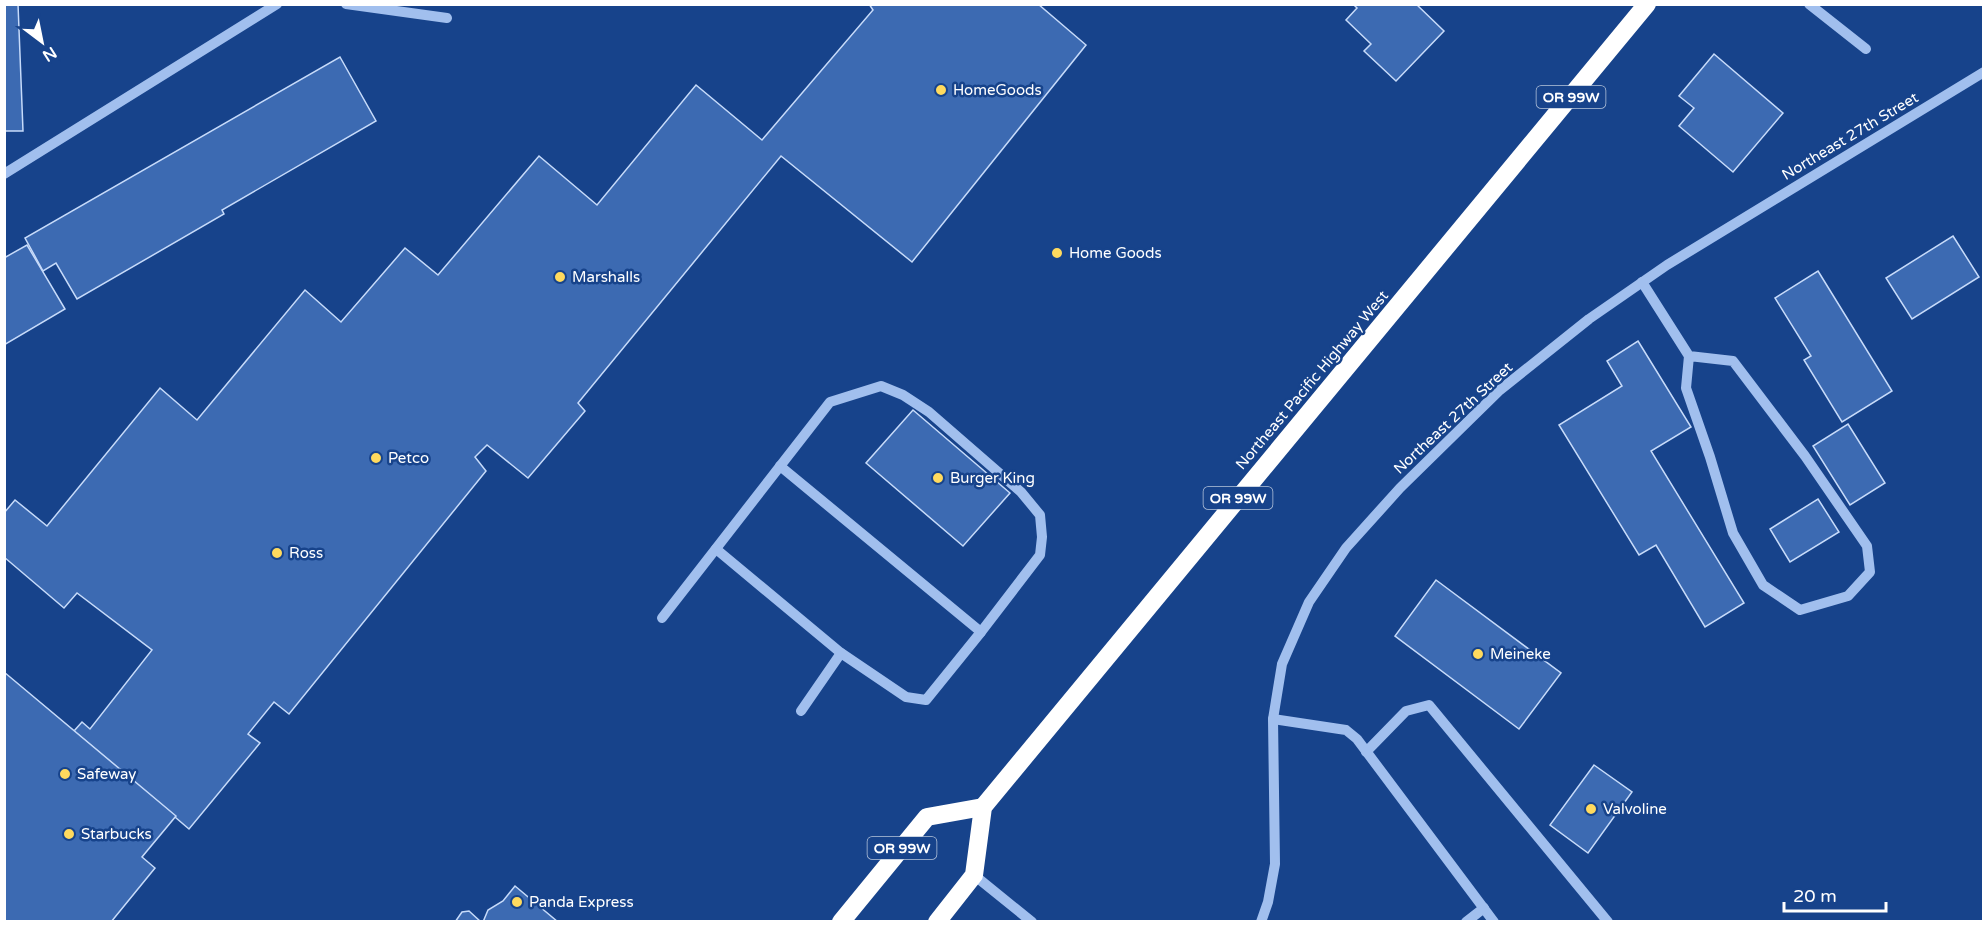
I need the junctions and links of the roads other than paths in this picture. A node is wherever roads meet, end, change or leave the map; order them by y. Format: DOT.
graph roads {
  1 [pos="277,4"];
  2 [pos="346,4"];
  3 [pos="1647,4"];
  4 [pos="1809,4"];
  5 [pos="447,18"];
  6 [pos="1866,50"];
  7 [pos="1983,72"];
  8 [pos="4,174"];
  9 [pos="1642,282"];
  10 [pos="1689,356"];
  11 [pos="780,466"];
  12 [pos="716,549"];
  13 [pos="662,618"];
  14 [pos="981,632"];
  15 [pos="841,653"];
  16 [pos="801,711"];
  17 [pos="1273,719"];
  18 [pos="1366,752"];
  19 [pos="983,807"];
  20 [pos="974,875"];
  21 [pos="1484,908"];
  22 [pos="841,921"];
  23 [pos="937,921"];
  24 [pos="1032,921"];
  25 [pos="1261,921"];
  26 [pos="1466,921"];
  27 [pos="1494,921"];
  28 [pos="1608,921"];
  1 -- 8 [label="street"];
  2 -- 5 [label="street"];
  3 -- 19 [label="highway, Northeast Pacific Highway West / OR 99W"];
  4 -- 6 [label="street"];
  7 -- 9 [label="street, Northeast 27th Street"];
  9 -- 10 [label="street"];
  9 -- 17 [label="street, Northeast 27th Street"];
  10 -- 10 [label="street"];
  11 -- 12 [label="street"];
  11 -- 14 [label="street"];
  11 -- 14 [label="street"];
  12 -- 13 [label="street"];
  12 -- 15 [label="street"];
  14 -- 15 [label="street"];
  15 -- 16 [label="street"];
  17 -- 18 [label="street"];
  17 -- 25 [label="street, Northeast 27th Street"];
  18 -- 21 [label="street"];
  18 -- 28 [label="street"];
  19 -- 20 [label="highway"];
  19 -- 22 [label="highway, OR 99W"];
  20 -- 23 [label="highway"];
  20 -- 24 [label="street"];
  21 -- 26 [label="street"];
  21 -- 27 [label="street"];
}
